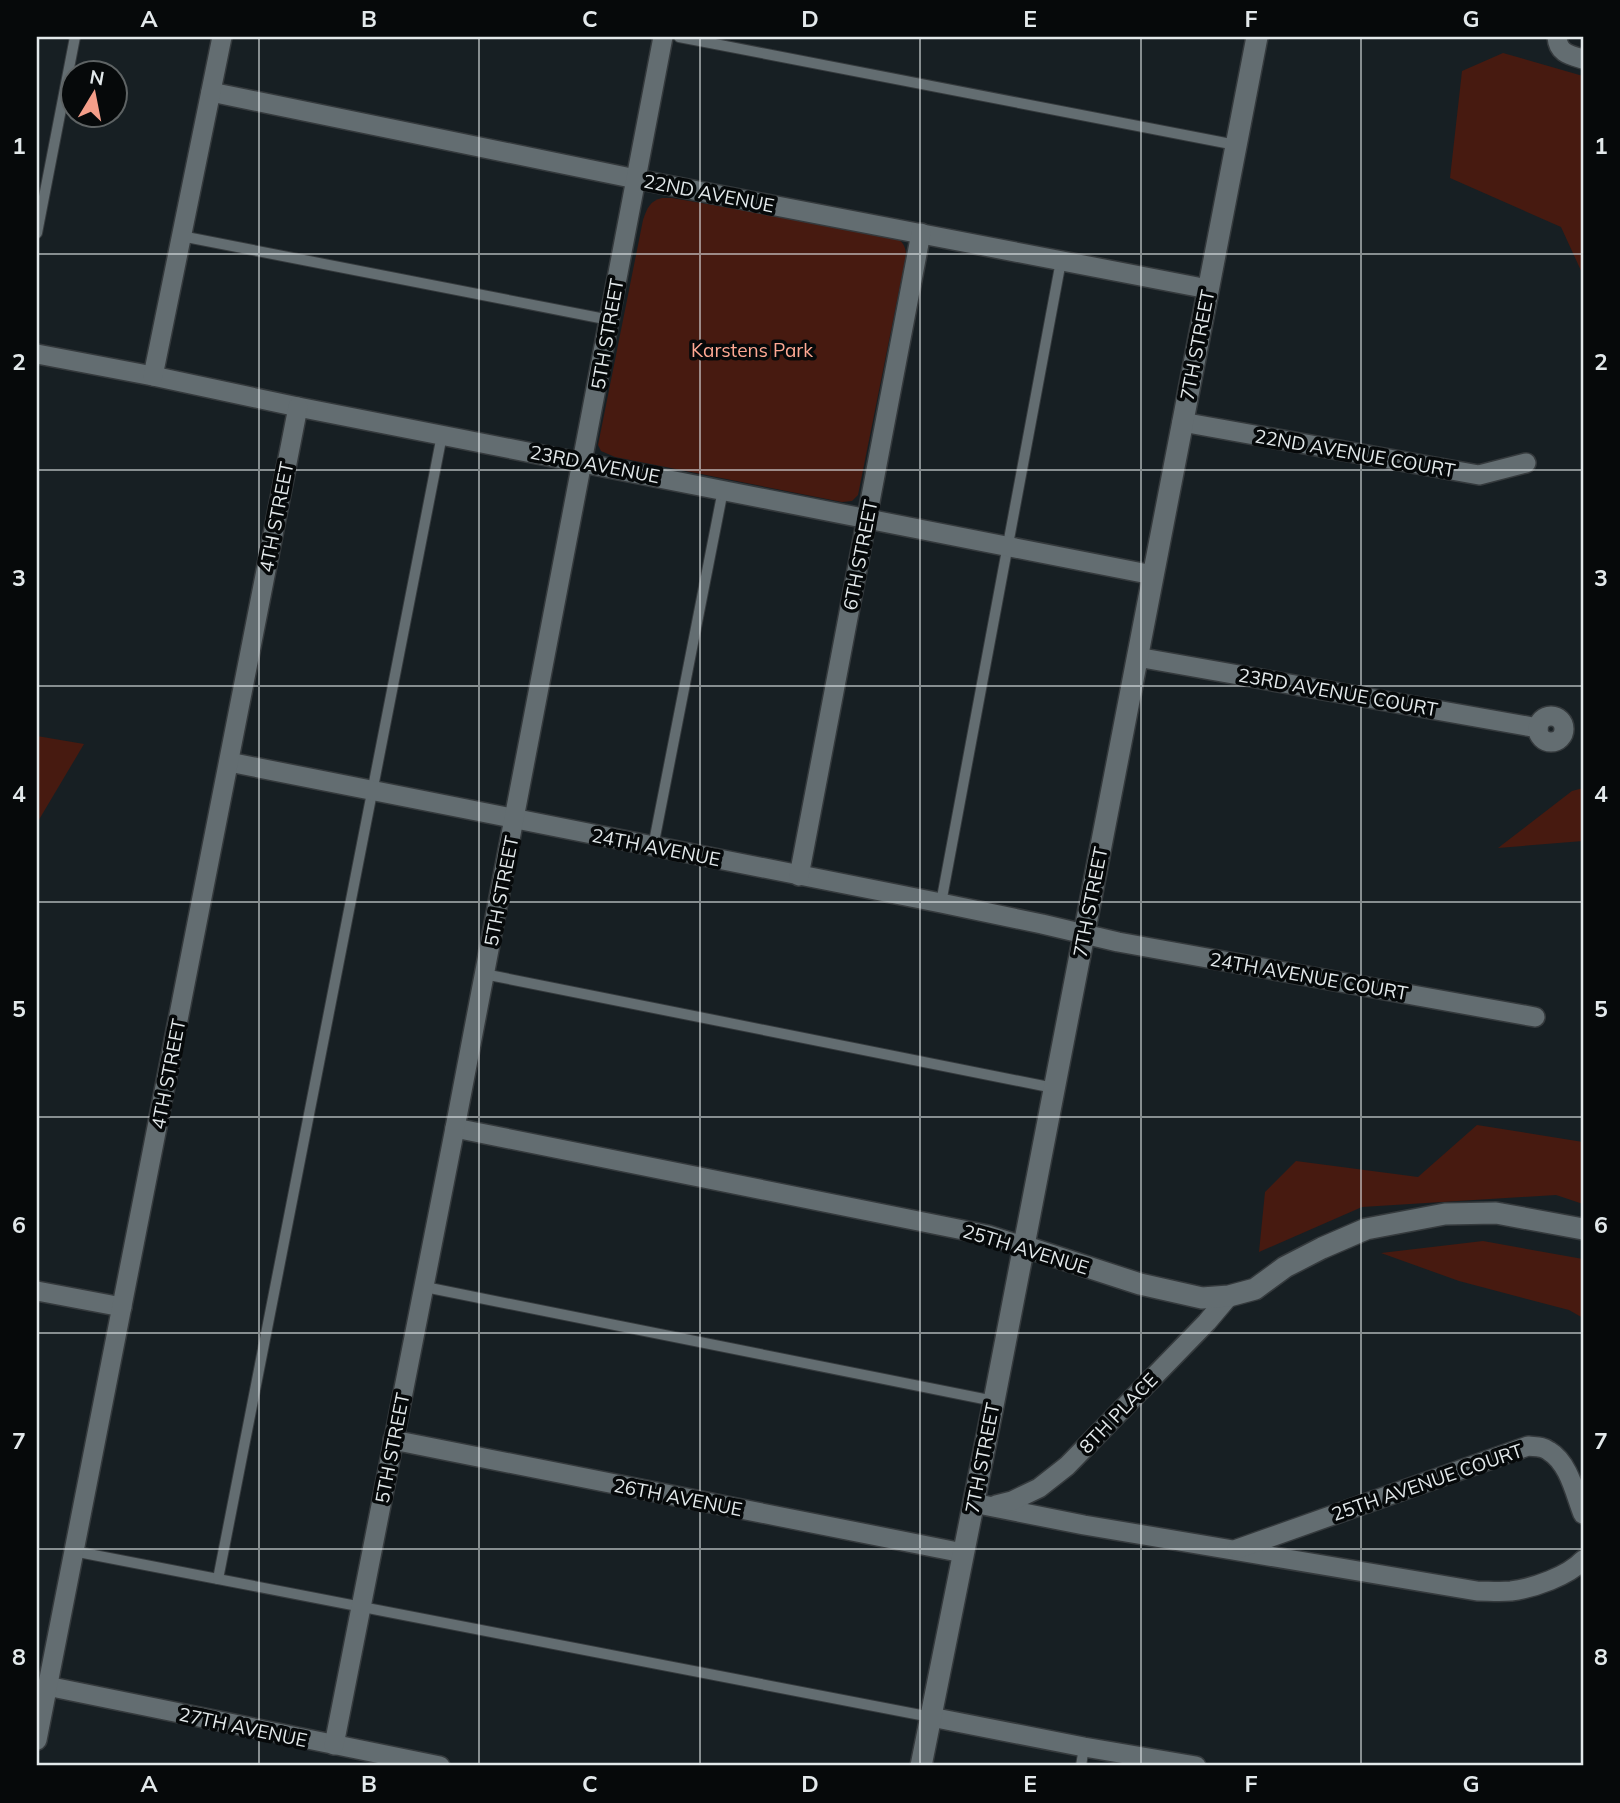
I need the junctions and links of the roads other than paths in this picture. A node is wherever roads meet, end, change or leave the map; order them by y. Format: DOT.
graph roads {
  1 [pos="75,37"];
  2 [pos="222,37"];
  3 [pos="663,37"];
  4 [pos="679,37"];
  5 [pos="1257,37"];
  6 [pos="1560,45"];
  7 [pos="1583,59"];
  8 [pos="211,92"];
  9 [pos="1236,145"];
  10 [pos="636,178"];
  11 [pos="37,233"];
  12 [pos="921,233"];
  13 [pos="181,236"];
  14 [pos="1061,261"];
  15 [pos="1208,289"];
  16 [pos="610,320"];
  17 [pos="37,354"];
  18 [pos="153,376"];
  19 [pos="298,407"];
  20 [pos="1182,422"];
  21 [pos="442,434"];
  22 [pos="583,462"];
  23 [pos="1526,463"];
  24 [pos="723,489"];
  25 [pos="867,518"];
  26 [pos="1006,546"];
  27 [pos="1153,575"];
  28 [pos="1137,657"];
  29 [pos="1538,728"];
  30 [pos="229,762"];
  31 [pos="372,790"];
  32 [pos="515,820"];
  33 [pos="653,846"];
  34 [pos="799,876"];
  35 [pos="941,903"];
  36 [pos="1083,933"];
  37 [pos="484,974"];
  38 [pos="1535,1017"];
  39 [pos="1054,1088"];
  40 [pos="455,1128"];
  41 [pos="1583,1228"];
  42 [pos="1023,1246"];
  43 [pos="425,1287"];
  44 [pos="37,1291"];
  45 [pos="1229,1296"];
  46 [pos="122,1307"];
  47 [pos="994,1401"];
  48 [pos="393,1440"];
  49 [pos="981,1504"];
  50 [pos="1583,1514"];
  51 [pos="1236,1550"];
  52 [pos="73,1551"];
  53 [pos="963,1553"];
  54 [pos="1583,1560"];
  55 [pos="218,1579"];
  56 [pos="362,1607"];
  57 [pos="47,1686"];
  58 [pos="931,1717"];
  59 [pos="37,1740"];
  60 [pos="334,1745"];
  61 [pos="1082,1757"];
  62 [pos="440,1766"];
  63 [pos="921,1766"];
  64 [pos="1196,1766"];
  1 -- 11 [label="lane"];
  2 -- 8 [label="street"];
  3 -- 10 [label="street, 5TH STREET"];
  4 -- 9 [label="lane"];
  5 -- 9 [label="street, 7TH STREET"];
  6 -- 7 [label="street"];
  8 -- 10 [label="street, 22ND AVENUE"];
  8 -- 13 [label="street"];
  9 -- 15 [label="street, 7TH STREET"];
  10 -- 12 [label="street, 22ND AVENUE"];
  10 -- 16 [label="street, 5TH STREET"];
  12 -- 14 [label="street, 22ND AVENUE"];
  12 -- 25 [label="street, 6TH STREET"];
  13 -- 16 [label="lane"];
  13 -- 18 [label="street"];
  14 -- 15 [label="street, 22ND AVENUE"];
  14 -- 26 [label="lane"];
  15 -- 20 [label="street, 7TH STREET"];
  16 -- 22 [label="street, 5TH STREET"];
  17 -- 18 [label="street, 23RD AVENUE"];
  18 -- 19 [label="street, 23RD AVENUE"];
  19 -- 21 [label="street, 23RD AVENUE"];
  19 -- 30 [label="street, 4TH STREET"];
  20 -- 23 [label="street, 22ND AVENUE COURT"];
  20 -- 27 [label="street, 7TH STREET"];
  21 -- 22 [label="street, 23RD AVENUE"];
  21 -- 31 [label="lane"];
  22 -- 24 [label="street, 23RD AVENUE"];
  22 -- 32 [label="street, 5TH STREET"];
  24 -- 25 [label="street, 23RD AVENUE"];
  24 -- 33 [label="lane"];
  25 -- 26 [label="street, 23RD AVENUE"];
  25 -- 34 [label="street, 6TH STREET"];
  26 -- 27 [label="street, 23RD AVENUE"];
  26 -- 35 [label="lane"];
  27 -- 28 [label="street, 7TH STREET"];
  28 -- 29 [label="street, 23RD AVENUE COURT"];
  28 -- 36 [label="street, 7TH STREET"];
  30 -- 31 [label="street, 24TH AVENUE"];
  30 -- 46 [label="street, 4TH STREET"];
  31 -- 32 [label="street, 24TH AVENUE"];
  31 -- 55 [label="lane"];
  32 -- 33 [label="street, 24TH AVENUE"];
  32 -- 37 [label="street, 5TH STREET"];
  33 -- 34 [label="street, 24TH AVENUE"];
  34 -- 35 [label="street, 24TH AVENUE"];
  35 -- 36 [label="street, 24TH AVENUE"];
  36 -- 38 [label="street, 24TH AVENUE COURT"];
  36 -- 39 [label="street, 7TH STREET"];
  37 -- 39 [label="lane"];
  37 -- 40 [label="street, 5TH STREET"];
  39 -- 42 [label="street, 7TH STREET"];
  40 -- 42 [label="street, 25TH AVENUE"];
  40 -- 43 [label="street, 5TH STREET"];
  41 -- 45 [label="street, 25TH AVENUE"];
  42 -- 45 [label="street, 25TH AVENUE"];
  42 -- 47 [label="street, 7TH STREET"];
  43 -- 47 [label="lane"];
  43 -- 48 [label="street, 5TH STREET"];
  44 -- 46 [label="street"];
  45 -- 49 [label="street, 8TH PLACE"];
  46 -- 52 [label="street, 4TH STREET"];
  47 -- 49 [label="street, 7TH STREET"];
  48 -- 53 [label="street, 26TH AVENUE"];
  48 -- 56 [label="street, 5TH STREET"];
  49 -- 51 [label="street, 25TH AVENUE COURT"];
  49 -- 53 [label="street, 7TH STREET"];
  50 -- 51 [label="street, 25TH AVENUE COURT"];
  51 -- 54 [label="street, 25TH AVENUE COURT"];
  52 -- 55 [label="lane"];
  52 -- 57 [label="street, 4TH STREET"];
  53 -- 58 [label="street, 7TH STREET"];
  55 -- 56 [label="lane"];
  56 -- 58 [label="lane"];
  56 -- 60 [label="street, 5TH STREET"];
  57 -- 59 [label="street, 4TH STREET"];
  57 -- 60 [label="street, 27TH AVENUE"];
  58 -- 61 [label="street"];
  58 -- 63 [label="street, 7TH STREET"];
  60 -- 62 [label="street, 27TH AVENUE"];
  61 -- 64 [label="street"];
}
